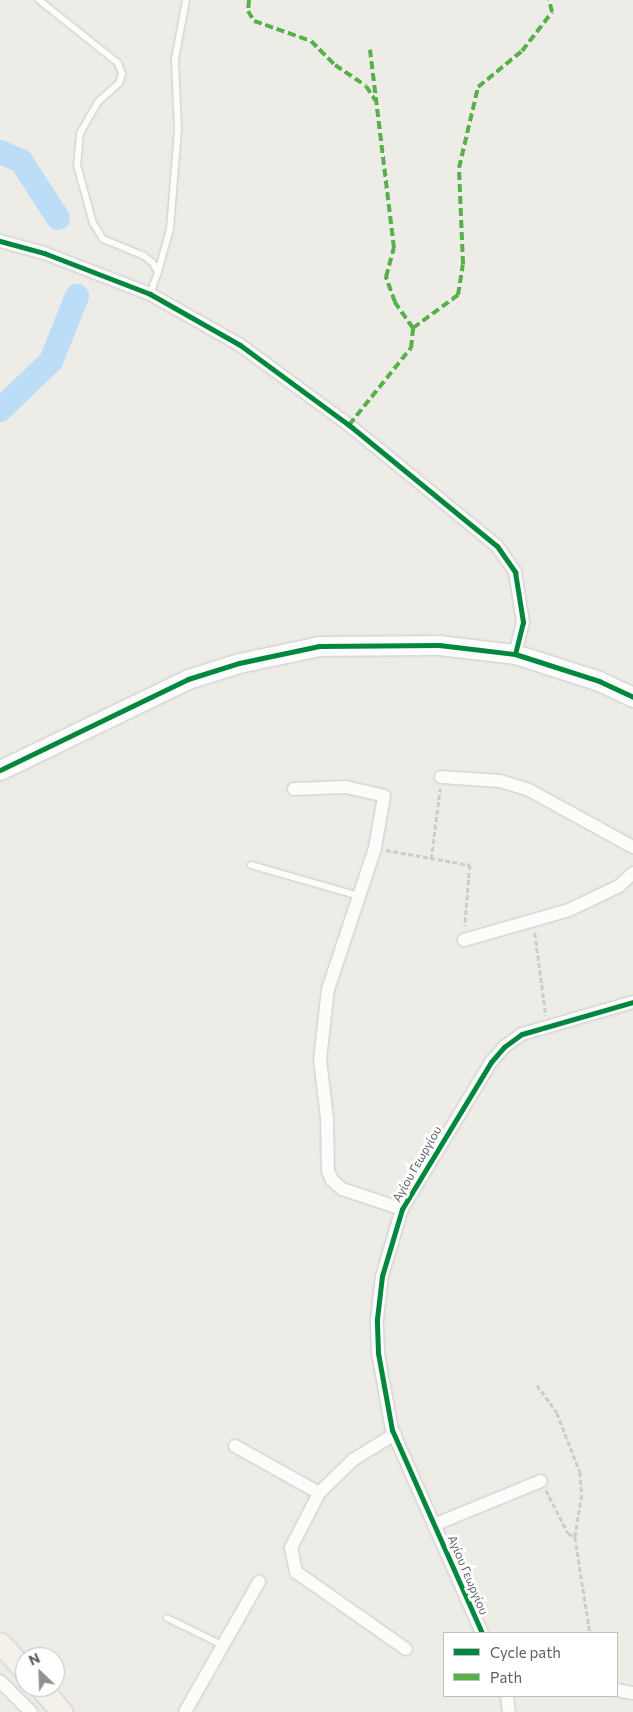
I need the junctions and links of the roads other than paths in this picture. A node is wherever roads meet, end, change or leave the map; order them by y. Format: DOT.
graph roads {
  1 [pos="39,0"];
  2 [pos="186,0"];
  3 [pos="0,241"];
  4 [pos="158,272"];
  5 [pos="150,294"];
  6 [pos="514,654"];
  7 [pos="633,697"];
  8 [pos="0,770"];
  9 [pos="441,777"];
  10 [pos="294,789"];
  11 [pos="633,847"];
  12 [pos="251,865"];
  13 [pos="633,873"];
  14 [pos="361,896"];
  15 [pos="464,940"];
  16 [pos="633,1002"];
  17 [pos="402,1209"];
  18 [pos="394,1434"];
  19 [pos="235,1446"];
  20 [pos="542,1481"];
  21 [pos="319,1493"];
  22 [pos="436,1524"];
  23 [pos="259,1582"];
  24 [pos="167,1618"];
  25 [pos="482,1632"];
  26 [pos="0,1643"];
  27 [pos="222,1645"];
  28 [pos="406,1649"];
  29 [pos="15,1660"];
  30 [pos="0,1680"];
  31 [pos="618,1690"];
  32 [pos="633,1693"];
  33 [pos="48,1697"];
  34 [pos="508,1697"];
  35 [pos="31,1712"];
  36 [pos="61,1712"];
  37 [pos="184,1712"];
  38 [pos="509,1712"];
  1 -- 4 [label="lane"];
  2 -- 4 [label="lane"];
  3 -- 5 [label="street"];
  4 -- 5 [label="lane"];
  5 -- 6 [label="street"];
  6 -- 7 [label="street"];
  6 -- 8 [label="street"];
  9 -- 11 [label="street"];
  10 -- 14 [label="street"];
  12 -- 14 [label="lane"];
  13 -- 15 [label="street"];
  14 -- 17 [label="street"];
  16 -- 17 [label="street, Αγίου Γεωργίου"];
  17 -- 18 [label="street, Αγίου Γεωργίου"];
  18 -- 21 [label="street"];
  18 -- 22 [label="street, Αγίου Γεωργίου"];
  19 -- 21 [label="street"];
  20 -- 22 [label="street"];
  21 -- 28 [label="street"];
  22 -- 25 [label="street, Αγίου Γεωργίου"];
  23 -- 27 [label="street"];
  24 -- 27 [label="lane"];
  26 -- 29 [label="main road"];
  27 -- 37 [label="street"];
  30 -- 35 [label="street"];
  31 -- 32 [label="street"];
  33 -- 36 [label="main road"];
  34 -- 38 [label="street"];
}
